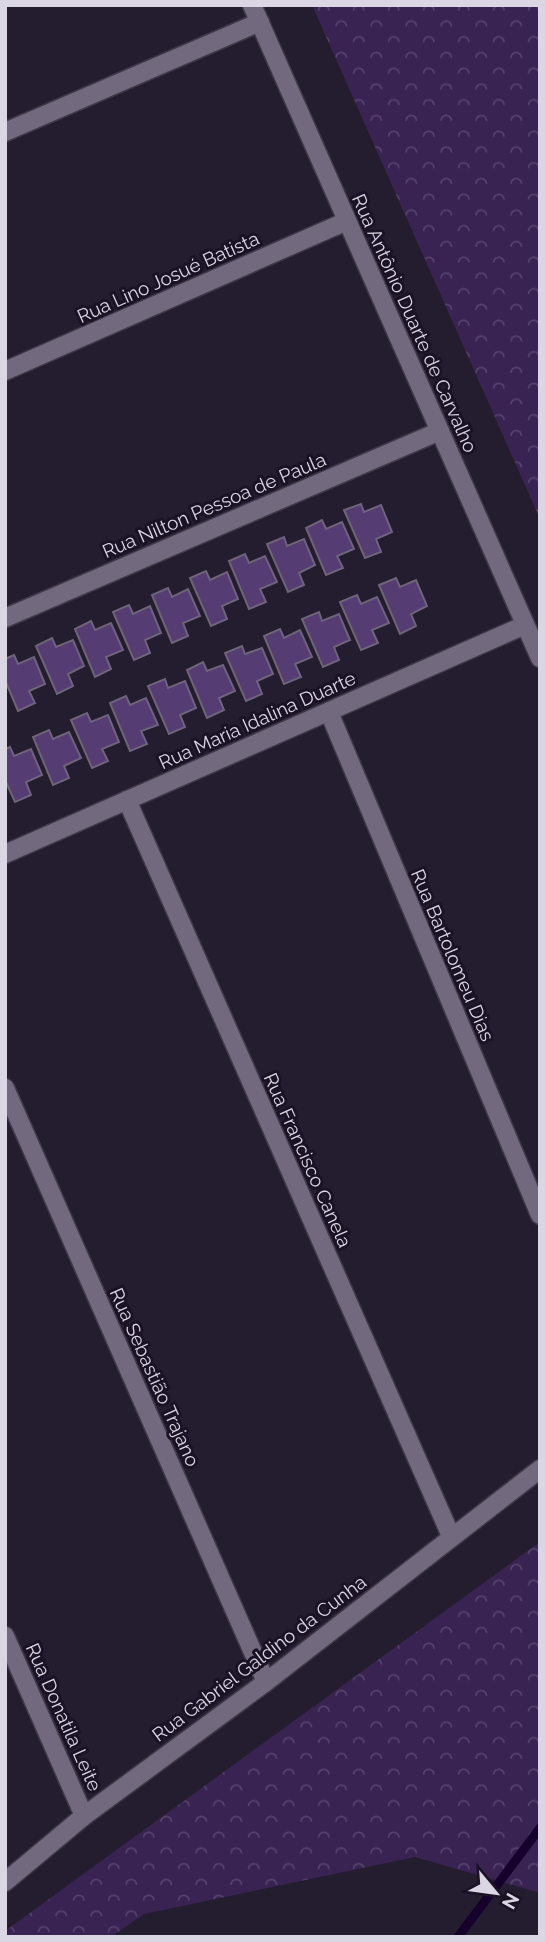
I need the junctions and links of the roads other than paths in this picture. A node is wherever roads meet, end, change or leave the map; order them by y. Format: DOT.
graph roads {
  1 [pos="252,5"];
  2 [pos="260,22"];
  3 [pos="5,132"];
  4 [pos="347,221"];
  5 [pos="5,371"];
  6 [pos="440,431"];
  7 [pos="5,618"];
  8 [pos="525,625"];
  9 [pos="540,658"];
  10 [pos="328,712"];
  11 [pos="127,800"];
  12 [pos="5,854"];
  13 [pos="5,1088"];
  14 [pos="540,1215"];
  15 [pos="540,1469"];
  16 [pos="451,1536"];
  17 [pos="5,1636"];
  18 [pos="266,1682"];
  19 [pos="84,1816"];
  20 [pos="5,1882"];
  1 -- 2 [label="street, Rua Antônio Duarte de Carvalho"];
  2 -- 3 [label="street"];
  2 -- 4 [label="street, Rua Antônio Duarte de Carvalho"];
  4 -- 5 [label="street, Rua Lino Josué Batista"];
  4 -- 6 [label="street, Rua Antônio Duarte de Carvalho"];
  6 -- 7 [label="street, Rua Nilton Pessoa de Paula"];
  6 -- 8 [label="street, Rua Antônio Duarte de Carvalho"];
  8 -- 9 [label="street, Rua Antônio Duarte de Carvalho"];
  8 -- 10 [label="street, Rua Maria Idalina Duarte"];
  10 -- 11 [label="street, Rua Maria Idalina Duarte"];
  10 -- 14 [label="street, Rua Bartolomeu Dias"];
  11 -- 12 [label="street, Rua Maria Idalina Duarte"];
  11 -- 16 [label="street, Rua Francisco Canela"];
  13 -- 18 [label="street, Rua Sebastião Trajano"];
  15 -- 16 [label="street, Rua Gabriel Galdino da Cunha"];
  16 -- 18 [label="street, Rua Gabriel Galdino da Cunha"];
  17 -- 19 [label="street, Rua Donatila Leite"];
  18 -- 19 [label="street, Rua Gabriel Galdino da Cunha"];
  19 -- 20 [label="street, Rua Gabriel Galdino da Cunha"];
}
